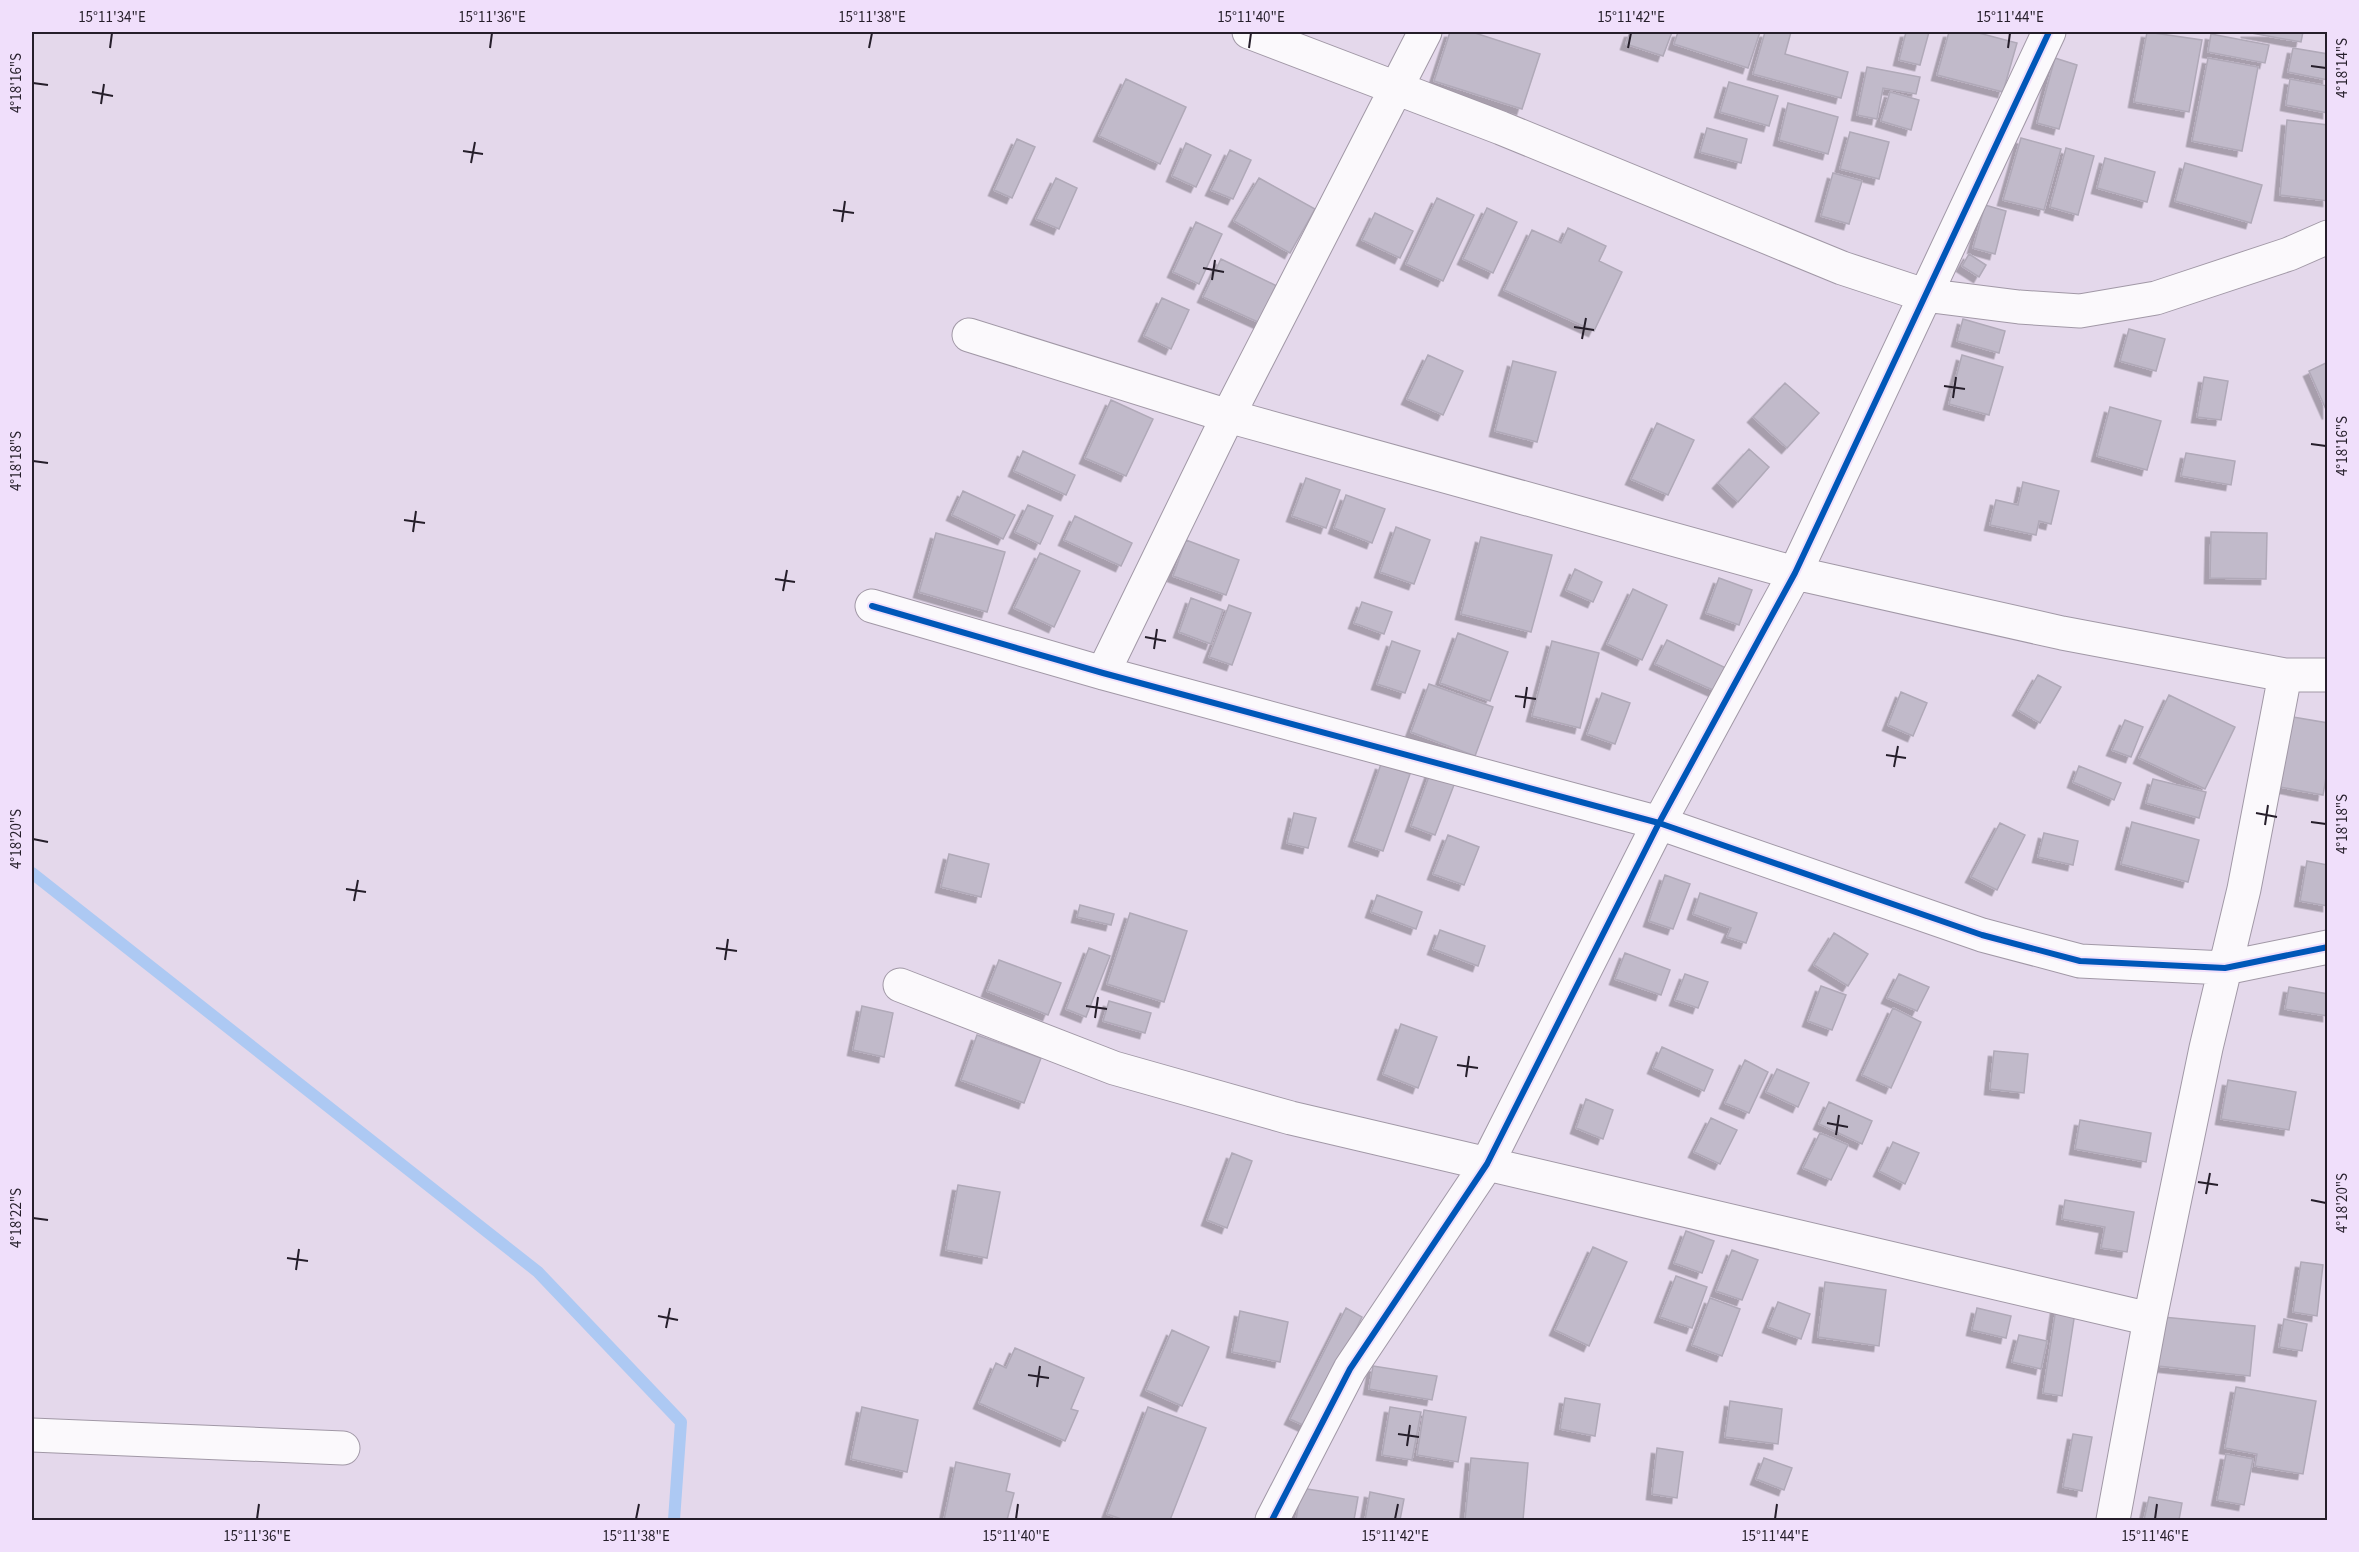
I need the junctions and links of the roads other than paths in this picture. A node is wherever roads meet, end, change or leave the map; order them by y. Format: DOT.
graph roads {
  1 [pos="1249,32"];
  2 [pos="1425,32"];
  3 [pos="2049,32"];
  4 [pos="1395,87"];
  5 [pos="2328,237"];
  6 [pos="1923,295"];
  7 [pos="969,335"];
  8 [pos="1228,416"];
  9 [pos="1795,573"];
  10 [pos="872,606"];
  11 [pos="1103,673"];
  12 [pos="2285,675"];
  13 [pos="2328,675"];
  14 [pos="1659,823"];
  15 [pos="2328,948"];
  16 [pos="2225,968"];
  17 [pos="900,985"];
  18 [pos="1487,1164"];
  19 [pos="2150,1318"];
  20 [pos="32,1435"];
  21 [pos="343,1448"];
  22 [pos="1272,1521"];
  23 [pos="2113,1521"];
  1 -- 4 [label="street"];
  2 -- 4 [label="street"];
  3 -- 6 [label="street"];
  4 -- 6 [label="street"];
  4 -- 8 [label="street"];
  5 -- 6 [label="street"];
  6 -- 9 [label="street"];
  7 -- 8 [label="street"];
  8 -- 9 [label="street"];
  8 -- 11 [label="street"];
  9 -- 12 [label="street"];
  9 -- 14 [label="street"];
  10 -- 11 [label="street"];
  11 -- 14 [label="street"];
  12 -- 13 [label="street"];
  12 -- 16 [label="street"];
  14 -- 16 [label="street"];
  14 -- 18 [label="street"];
  15 -- 16 [label="street"];
  16 -- 19 [label="street"];
  17 -- 18 [label="street"];
  18 -- 19 [label="street"];
  18 -- 22 [label="street"];
  19 -- 23 [label="street"];
  20 -- 21 [label="street"];
}
